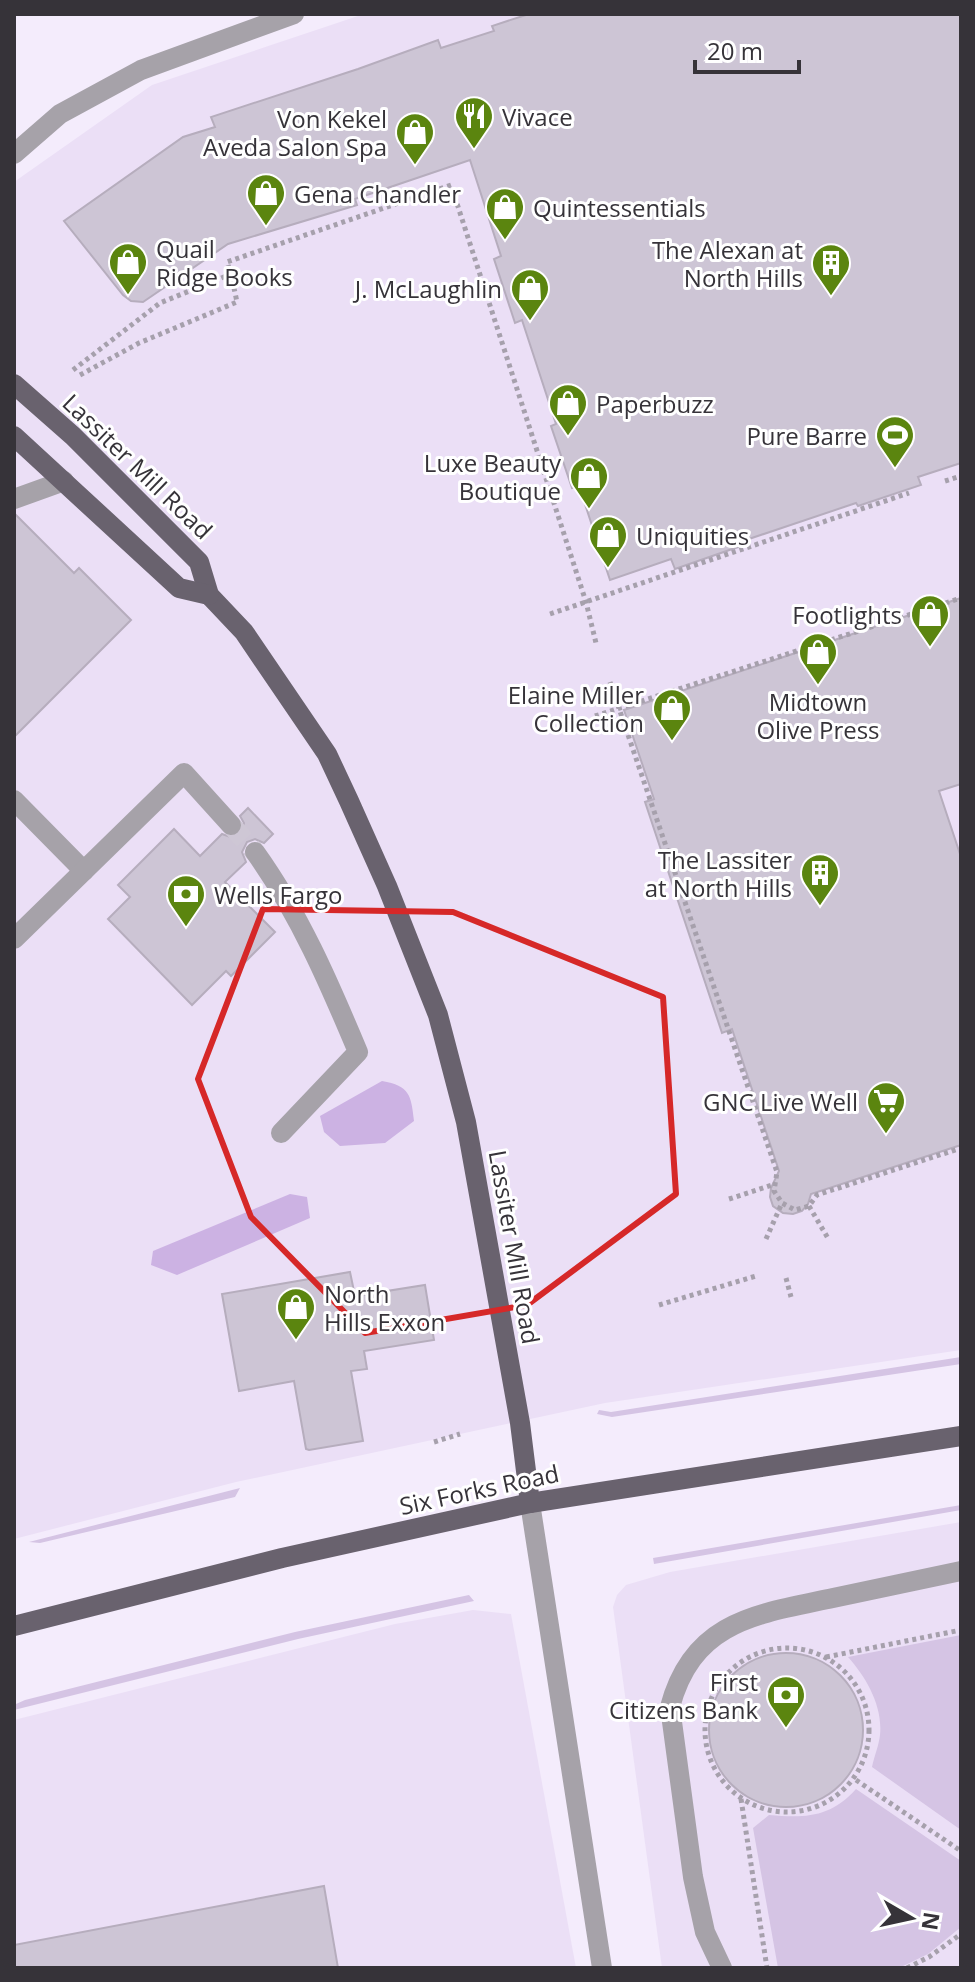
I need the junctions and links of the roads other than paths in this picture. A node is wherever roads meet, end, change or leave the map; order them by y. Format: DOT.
graph roads {
  1 [pos="294,14"];
  2 [pos="14,154"];
  3 [pos="14,384"];
  4 [pos="14,436"];
  5 [pos="64,481"];
  6 [pos="14,499"];
  7 [pos="209,595"];
  8 [pos="14,800"];
  9 [pos="231,825"];
  10 [pos="255,852"];
  11 [pos="84,871"];
  12 [pos="14,939"];
  13 [pos="281,1133"];
  14 [pos="961,1436"];
  15 [pos="530,1503"];
  16 [pos="961,1571"];
  17 [pos="14,1626"];
  18 [pos="602,1968"];
  19 [pos="722,1968"];
  1 -- 2 [label="street"];
  3 -- 7 [label="main road, Lassiter Mill Road"];
  4 -- 5 [label="main road, Lassiter Mill Road"];
  5 -- 6 [label="street"];
  5 -- 7 [label="main road, Lassiter Mill Road"];
  7 -- 15 [label="main road, Lassiter Mill Road"];
  8 -- 11 [label="street"];
  9 -- 11 [label="street"];
  10 -- 13 [label="street"];
  11 -- 12 [label="street"];
  14 -- 15 [label="main road, Six Forks Road"];
  15 -- 17 [label="main road, Six Forks Road"];
  15 -- 18 [label="street, Lassiter Mill Road"];
  16 -- 19 [label="street"];
}
